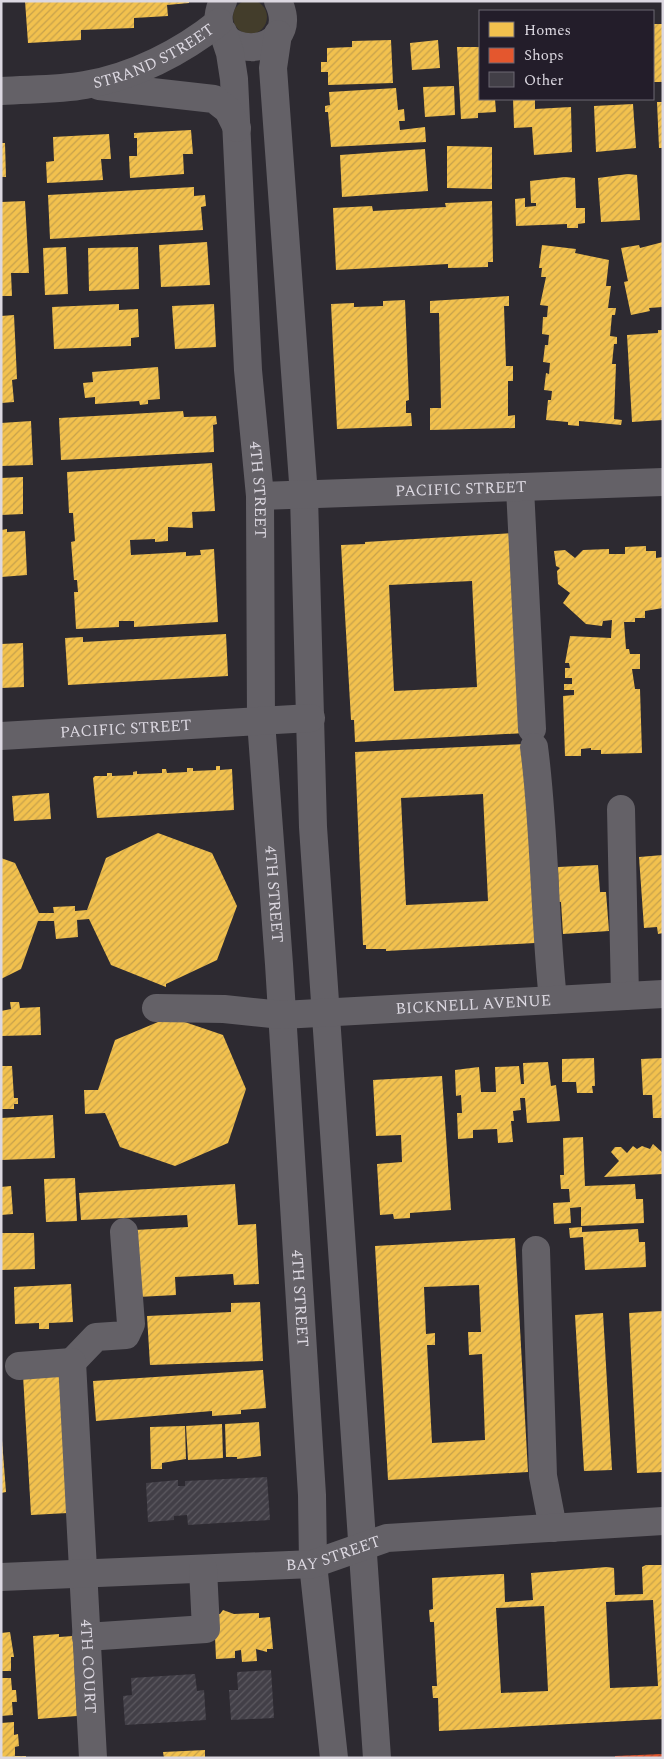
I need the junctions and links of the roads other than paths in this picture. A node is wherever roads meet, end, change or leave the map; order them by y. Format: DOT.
graph roads {
  1 [pos="278,1"];
  2 [pos="221,18"];
  3 [pos="278,34"];
  4 [pos="85,85"];
  5 [pos="1,91"];
  6 [pos="237,128"];
  7 [pos="663,482"];
  8 [pos="520,488"];
  9 [pos="260,496"];
  10 [pos="304,496"];
  11 [pos="311,718"];
  12 [pos="261,720"];
  13 [pos="1,736"];
  14 [pos="621,809"];
  15 [pos="663,994"];
  16 [pos="625,996"];
  17 [pos="553,1000"];
  18 [pos="156,1008"];
  19 [pos="326,1012"];
  20 [pos="282,1016"];
  21 [pos="124,1232"];
  22 [pos="536,1250"];
  23 [pos="72,1362"];
  24 [pos="19,1366"];
  25 [pos="663,1521"];
  26 [pos="553,1528"];
  27 [pos="362,1546"];
  28 [pos="314,1564"];
  29 [pos="203,1569"];
  30 [pos="82,1573"];
  31 [pos="1,1577"];
  32 [pos="86,1637"];
  33 [pos="93,1758"];
  34 [pos="334,1758"];
  35 [pos="378,1758"];
  1 -- 3 [label="street"];
  2 -- 3 [label="street"];
  2 -- 4 [label="street, STRAND STREET"];
  2 -- 6 [label="street, 4TH STREET"];
  3 -- 10 [label="street"];
  4 -- 5 [label="street, STRAND STREET"];
  4 -- 6 [label="street, STRAND STREET"];
  6 -- 9 [label="street, 4TH STREET"];
  7 -- 8 [label="street, PACIFIC STREET"];
  8 -- 10 [label="street, PACIFIC STREET"];
  8 -- 17 [label="street"];
  9 -- 10 [label="street, PACIFIC STREET"];
  9 -- 12 [label="street, 4TH STREET"];
  10 -- 11 [label="street"];
  11 -- 12 [label="street, PACIFIC STREET"];
  11 -- 19 [label="street"];
  12 -- 13 [label="street, PACIFIC STREET"];
  12 -- 20 [label="street, 4TH STREET"];
  14 -- 16 [label="street"];
  15 -- 16 [label="street, BICKNELL AVENUE"];
  16 -- 17 [label="street, BICKNELL AVENUE"];
  17 -- 19 [label="street, BICKNELL AVENUE"];
  18 -- 20 [label="street, BICKNELL AVENUE"];
  19 -- 20 [label="street, BICKNELL AVENUE"];
  19 -- 27 [label="street"];
  20 -- 28 [label="street, 4TH STREET"];
  21 -- 23 [label="street"];
  22 -- 26 [label="street"];
  23 -- 24 [label="street"];
  23 -- 30 [label="street, 4TH COURT"];
  25 -- 26 [label="street, BAY STREET"];
  26 -- 27 [label="street, BAY STREET"];
  27 -- 28 [label="street, BAY STREET"];
  27 -- 35 [label="street"];
  28 -- 29 [label="street, BAY STREET"];
  28 -- 34 [label="street, 4TH STREET"];
  29 -- 30 [label="street, BAY STREET"];
  29 -- 32 [label="street"];
  30 -- 31 [label="street, BAY STREET"];
  30 -- 32 [label="street, 4TH COURT"];
  32 -- 33 [label="street, 4TH COURT"];
}
